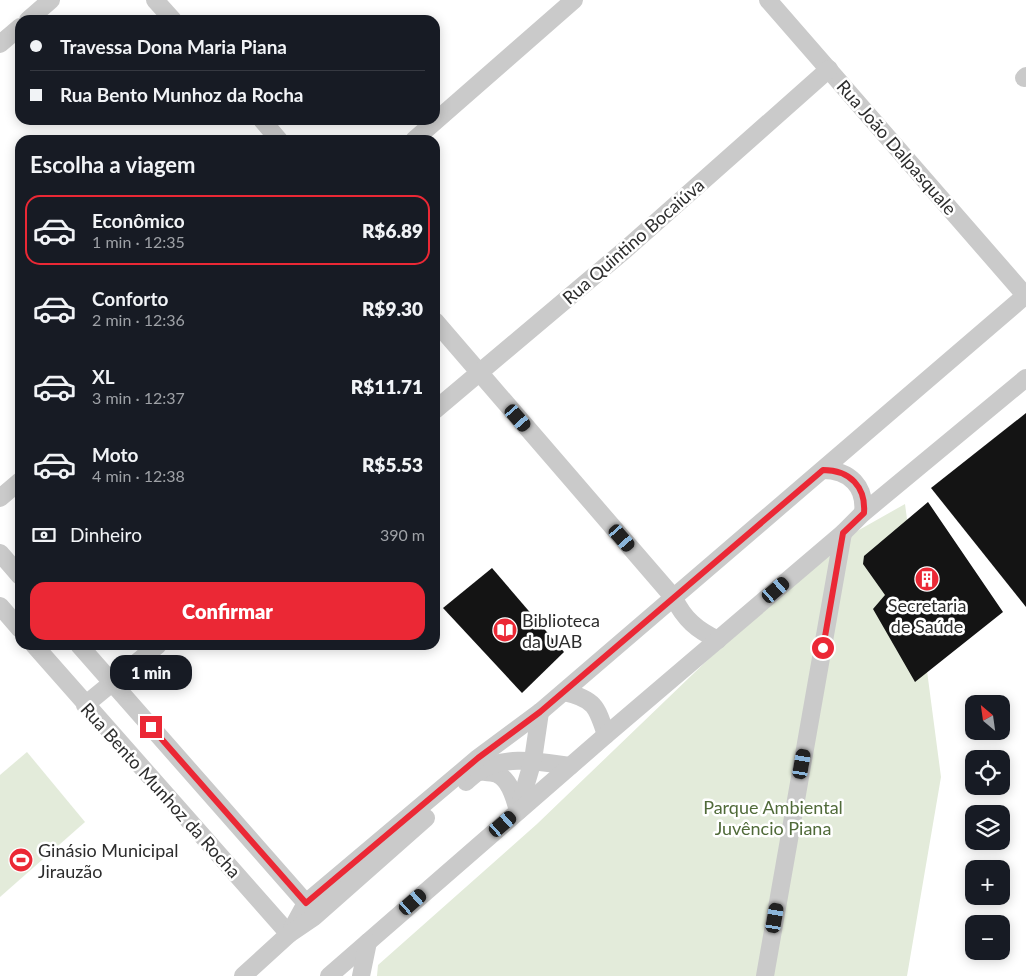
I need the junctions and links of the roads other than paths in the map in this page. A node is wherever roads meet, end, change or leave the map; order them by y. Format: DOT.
graph roads {
  1 [pos="51,0"];
  2 [pos="155,0"];
  3 [pos="574,0"];
  4 [pos="768,0"];
  5 [pos="34,15"];
  6 [pos="168,15"];
  7 [pos="15,31"];
  8 [pos="0,44"];
  9 [pos="829,68"];
  10 [pos="440,117"];
  11 [pos="266,125"];
  12 [pos="431,125"];
  13 [pos="276,135"];
  14 [pos="420,135"];
  15 [pos="1026,295"];
  16 [pos="440,327"];
  17 [pos="479,372"];
  18 [pos="1026,378"];
  19 [pos="440,406"];
  20 [pos="823,470"];
  21 [pos="15,484"];
  22 [pos="0,498"];
  23 [pos="864,513"];
  24 [pos="843,533"];
  25 [pos="0,553"];
  26 [pos="15,570"];
  27 [pos="674,598"];
  28 [pos="0,606"];
  29 [pos="15,623"];
  30 [pos="718,640"];
  31 [pos="38,650"];
  32 [pos="83,650"];
  33 [pos="152,650"];
  34 [pos="112,683"];
  35 [pos="564,692"];
  36 [pos="85,705"];
  37 [pos="540,712"];
  38 [pos="606,735"];
  39 [pos="533,760"];
  40 [pos="570,766"];
  41 [pos="472,770"];
  42 [pos="518,811"];
  43 [pos="306,903"];
  44 [pos="289,934"];
  45 [pos="368,942"];
  46 [pos="243,976"];
  47 [pos="329,976"];
  48 [pos="362,976"];
  49 [pos="765,976"];
  1 -- 5 [label="street"];
  2 -- 6 [label="street"];
  3 -- 10 [label="street"];
  4 -- 9 [label="street, Rua João Dalpasquale"];
  7 -- 8 [label="street"];
  9 -- 15 [label="street, Rua João Dalpasquale"];
  9 -- 17 [label="street, Rua Quintino Bocaiúva"];
  11 -- 13 [label="street"];
  12 -- 14 [label="street"];
  15 -- 20 [label="street"];
  16 -- 17 [label="street"];
  17 -- 19 [label="street, Rua Quintino Bocaiúva"];
  17 -- 27 [label="street"];
  18 -- 23 [label="street"];
  20 -- 23 [label="street"];
  20 -- 27 [label="street"];
  21 -- 22 [label="street"];
  23 -- 24 [label="street"];
  24 -- 30 [label="street"];
  24 -- 49 [label="street"];
  25 -- 26 [label="street"];
  27 -- 30 [label="street"];
  27 -- 35 [label="street"];
  28 -- 29 [label="street"];
  30 -- 38 [label="street"];
  31 -- 36 [label="street, Rua Bento Munhoz da Rocha"];
  32 -- 34 [label="street, Rua Bento Munhoz da Rocha"];
  33 -- 34 [label="street"];
  34 -- 36 [label="street"];
  34 -- 43 [label="street, Rua Bento Munhoz da Rocha"];
  35 -- 37 [label="street"];
  35 -- 38 [label="street"];
  36 -- 44 [label="street, Rua Bento Munhoz da Rocha"];
  37 -- 39 [label="street"];
  37 -- 41 [label="street"];
  38 -- 40 [label="street"];
  39 -- 40 [label="street"];
  39 -- 41 [label="street"];
  39 -- 42 [label="street"];
  40 -- 42 [label="street"];
  41 -- 42 [label="street"];
  41 -- 43 [label="street"];
  41 -- 44 [label="street"];
  42 -- 45 [label="street"];
  43 -- 44 [label="street"];
  44 -- 46 [label="street"];
  45 -- 47 [label="street"];
  45 -- 48 [label="street"];
}
